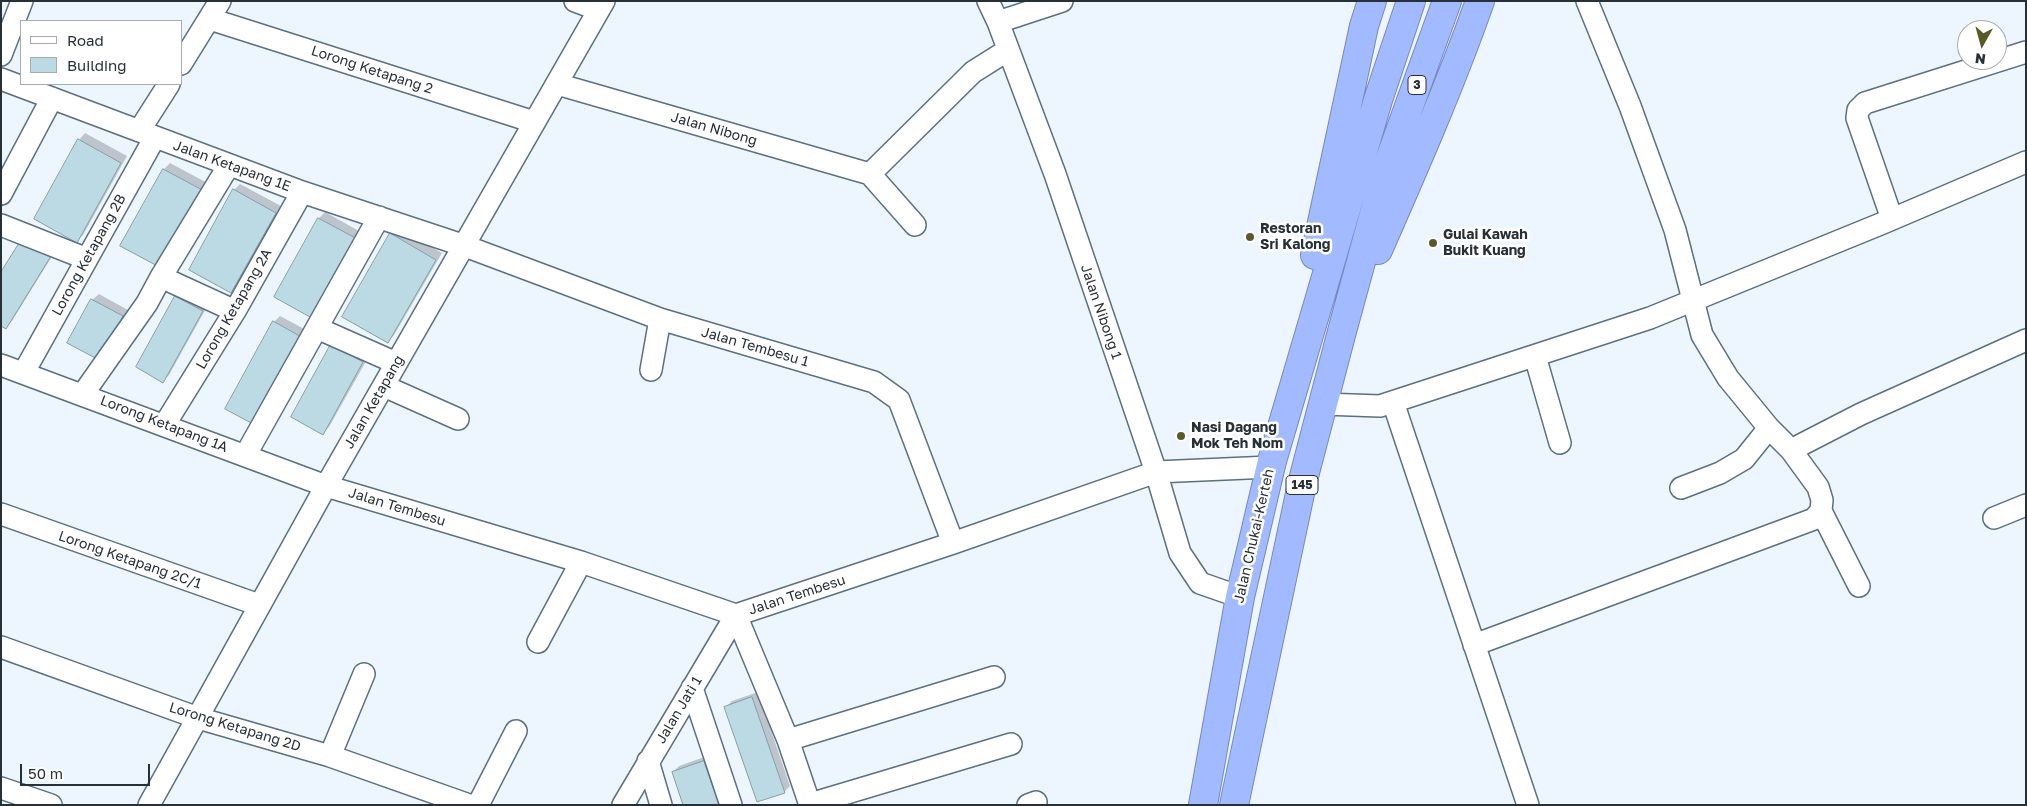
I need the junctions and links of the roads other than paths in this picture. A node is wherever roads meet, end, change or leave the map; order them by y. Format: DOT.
graph roads {
  1 [pos="22,1"];
  2 [pos="575,1"];
  3 [pos="988,1"];
  4 [pos="1062,1"];
  5 [pos="1372,1"];
  6 [pos="1411,1"];
  7 [pos="1447,1"];
  8 [pos="1480,1"];
  9 [pos="1587,1"];
  10 [pos="601,6"];
  11 [pos="215,10"];
  12 [pos="998,22"];
  13 [pos="1008,50"];
  14 [pos="2026,52"];
  15 [pos="1,55"];
  16 [pos="182,62"];
  17 [pos="1,79"];
  18 [pos="557,84"];
  19 [pos="169,85"];
  20 [pos="52,98"];
  21 [pos="534,122"];
  22 [pos="147,134"];
  23 [pos="2026,162"];
  24 [pos="229,165"];
  25 [pos="1386,170"];
  26 [pos="870,174"];
  27 [pos="302,192"];
  28 [pos="1,194"];
  29 [pos="380,217"];
  30 [pos="1892,219"];
  31 [pos="1,225"];
  32 [pos="915,225"];
  33 [pos="465,246"];
  34 [pos="87,258"];
  35 [pos="161,277"];
  36 [pos="1693,300"];
  37 [pos="235,311"];
  38 [pos="660,319"];
  39 [pos="318,328"];
  40 [pos="1341,335"];
  41 [pos="2026,340"];
  42 [pos="1535,356"];
  43 [pos="396,363"];
  44 [pos="1,365"];
  45 [pos="651,370"];
  46 [pos="24,372"];
  47 [pos="384,386"];
  48 [pos="83,394"];
  49 [pos="1393,402"];
  50 [pos="1323,404"];
  51 [pos="458,419"];
  52 [pos="165,424"];
  53 [pos="1769,428"];
  54 [pos="1560,443"];
  55 [pos="250,447"];
  56 [pos="1791,450"];
  57 [pos="1271,464"];
  58 [pos="1156,472"];
  59 [pos="326,486"];
  60 [pos="1681,488"];
  61 [pos="2026,506"];
  62 [pos="1821,511"];
  63 [pos="1,514"];
  64 [pos="1994,518"];
  65 [pos="953,543"];
  66 [pos="581,562"];
  67 [pos="1859,586"];
  68 [pos="1240,597"];
  69 [pos="259,605"];
  70 [pos="736,615"];
  71 [pos="538,642"];
  72 [pos="1474,645"];
  73 [pos="1,647"];
  74 [pos="364,674"];
  75 [pos="994,677"];
  76 [pos="692,688"];
  77 [pos="198,718"];
  78 [pos="516,731"];
  79 [pos="788,740"];
  80 [pos="1011,744"];
  81 [pos="330,756"];
  82 [pos="648,761"];
  83 [pos="1,788"];
  84 [pos="810,804"];
  85 [pos="51,805"];
  86 [pos="149,805"];
  87 [pos="469,805"];
  88 [pos="478,805"];
  89 [pos="623,805"];
  90 [pos="661,805"];
  91 [pos="731,805"];
  92 [pos="1203,805"];
  93 [pos="1234,805"];
  94 [pos="1528,805"];
  1 -- 15 [label="street"];
  2 -- 10 [label="street"];
  3 -- 12 [label="street, Jalan Nibong 1"];
  4 -- 12 [label="street"];
  5 -- 57 [label="highway"];
  6 -- 57 [label="highway, Jalan Chukai-Kerteh / 145"];
  7 -- 25 [label="highway, 3"];
  8 -- 40 [label="highway"];
  9 -- 36 [label="street"];
  10 -- 18 [label="street, Jalan Ketapang"];
  11 -- 16 [label="street"];
  11 -- 21 [label="street, Lorong Ketapang 2"];
  12 -- 13 [label="street, Jalan Nibong 1"];
  13 -- 26 [label="street"];
  13 -- 58 [label="street, Jalan Nibong 1"];
  14 -- 30 [label="street"];
  17 -- 20 [label="street, Jalan Ketapang 1E"];
  18 -- 21 [label="street, Jalan Ketapang"];
  18 -- 26 [label="street, Jalan Nibong"];
  19 -- 22 [label="street, Lorong Ketapang 2B"];
  20 -- 22 [label="street, Jalan Ketapang 1E"];
  20 -- 28 [label="street"];
  21 -- 33 [label="street, Jalan Ketapang"];
  22 -- 24 [label="street, Jalan Ketapang 1E"];
  22 -- 34 [label="street, Lorong Ketapang 2B"];
  23 -- 30 [label="street"];
  24 -- 27 [label="street, Jalan Ketapang 1E"];
  24 -- 35 [label="street"];
  25 -- 40 [label="highway, 145"];
  26 -- 32 [label="street"];
  27 -- 29 [label="street, Jalan Ketapang 1E"];
  27 -- 37 [label="street, Lorong Ketapang 2A"];
  29 -- 33 [label="street, Jalan Ketapang 1E"];
  29 -- 39 [label="street"];
  30 -- 36 [label="street"];
  31 -- 34 [label="street"];
  33 -- 38 [label="street, Jalan Tembesu 1"];
  33 -- 43 [label="street, Jalan Ketapang"];
  34 -- 46 [label="street, Lorong Ketapang 2B"];
  35 -- 37 [label="street"];
  35 -- 48 [label="street"];
  36 -- 42 [label="street"];
  36 -- 53 [label="street"];
  37 -- 52 [label="street, Lorong Ketapang 2A"];
  38 -- 45 [label="street"];
  38 -- 65 [label="street, Jalan Tembesu 1"];
  39 -- 43 [label="street"];
  39 -- 55 [label="street"];
  40 -- 50 [label="highway, 145"];
  41 -- 56 [label="street"];
  42 -- 49 [label="street"];
  42 -- 54 [label="street"];
  43 -- 47 [label="street, Jalan Ketapang"];
  44 -- 46 [label="street, Lorong Ketapang 1A"];
  46 -- 48 [label="street, Lorong Ketapang 1A"];
  47 -- 51 [label="street"];
  47 -- 59 [label="street, Jalan Ketapang"];
  48 -- 52 [label="street, Lorong Ketapang 1A"];
  49 -- 50 [label="street"];
  49 -- 72 [label="street"];
  50 -- 93 [label="highway, 145"];
  52 -- 59 [label="street, Lorong Ketapang 1A"];
  53 -- 56 [label="street"];
  53 -- 60 [label="street"];
  56 -- 62 [label="street"];
  57 -- 58 [label="street, Jalan Tembesu"];
  57 -- 68 [label="highway, Jalan Chukai-Kerteh / 145"];
  58 -- 65 [label="street, Jalan Tembesu"];
  58 -- 68 [label="street, Jalan Nibong 1"];
  59 -- 66 [label="street, Jalan Tembesu"];
  59 -- 69 [label="street, Jalan Ketapang"];
  61 -- 64 [label="street"];
  62 -- 67 [label="street"];
  62 -- 72 [label="street"];
  63 -- 69 [label="street, Lorong Ketapang 2C/1"];
  65 -- 70 [label="street, Jalan Tembesu"];
  66 -- 70 [label="street, Jalan Tembesu"];
  66 -- 71 [label="street"];
  68 -- 92 [label="highway, Jalan Chukai-Kerteh / 145"];
  69 -- 77 [label="street, Jalan Ketapang"];
  70 -- 76 [label="street, Jalan Jati 1"];
  70 -- 79 [label="street"];
  72 -- 94 [label="street"];
  73 -- 77 [label="street, Lorong Ketapang 2D"];
  74 -- 81 [label="street"];
  75 -- 79 [label="street"];
  76 -- 82 [label="street, Jalan Jati 1"];
  76 -- 91 [label="street"];
  77 -- 81 [label="street, Lorong Ketapang 2D"];
  77 -- 86 [label="street, Jalan Ketapang"];
  78 -- 88 [label="street"];
  79 -- 84 [label="street"];
  80 -- 84 [label="street"];
  81 -- 87 [label="street, Lorong Ketapang 2D"];
  82 -- 89 [label="street, Jalan Jati 1"];
  82 -- 90 [label="street"];
  83 -- 85 [label="street"];
}
